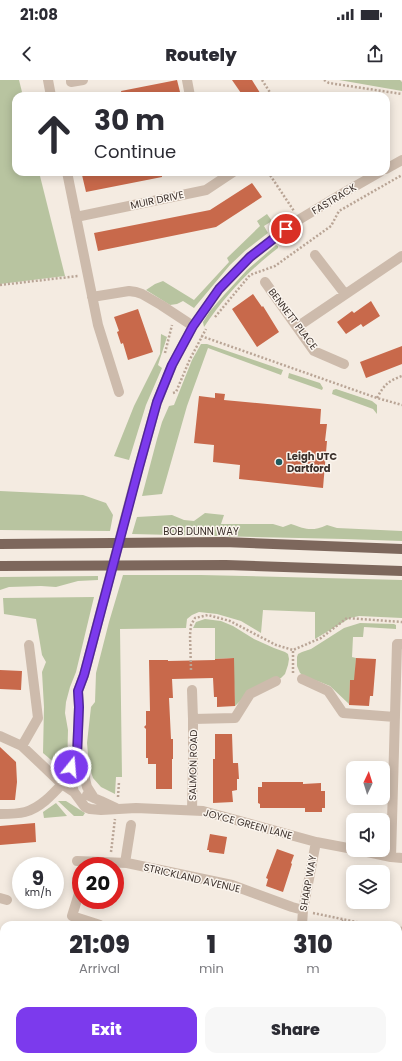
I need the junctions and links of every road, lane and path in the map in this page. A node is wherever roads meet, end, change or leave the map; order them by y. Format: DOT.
graph roads {
  1 [pos="48,80"];
  2 [pos="71,80"];
  3 [pos="83,80"];
  4 [pos="187,80"];
  5 [pos="262,80"];
  6 [pos="324,80"];
  7 [pos="51,92"];
  8 [pos="189,92"];
  9 [pos="270,92"];
  10 [pos="389,92"];
  11 [pos="390,92"];
  12 [pos="402,94"];
  13 [pos="402,160"];
  14 [pos="390,167"];
  15 [pos="402,175"];
  16 [pos="68,176"];
  17 [pos="227,176"];
  18 [pos="271,176"];
  19 [pos="373,176"];
  20 [pos="294,210"];
  21 [pos="76,217"];
  22 [pos="314,255"];
  23 [pos="402,256"];
  24 [pos="88,275"];
  25 [pos="265,282"];
  26 [pos="0,285"];
  27 [pos="345,294"];
  28 [pos="92,297"];
  29 [pos="175,315"];
  30 [pos="214,317"];
  31 [pos="297,327"];
  32 [pos="191,328"];
  33 [pos="206,329"];
  34 [pos="202,336"];
  35 [pos="166,348"];
  36 [pos="344,364"];
  37 [pos="402,376"];
  38 [pos="119,392"];
  39 [pos="171,394"];
  40 [pos="377,398"];
  41 [pos="402,405"];
  42 [pos="0,544"];
  43 [pos="402,549"];
  44 [pos="0,566"];
  45 [pos="402,571"];
  46 [pos="402,622"];
  47 [pos="402,644"];
  48 [pos="29,645"];
  49 [pos="293,650"];
  50 [pos="192,670"];
  51 [pos="297,680"];
  52 [pos="276,681"];
  53 [pos="192,690"];
  54 [pos="394,717"];
  55 [pos="193,719"];
  56 [pos="0,736"];
  57 [pos="22,746"];
  58 [pos="77,755"];
  59 [pos="119,782"];
  60 [pos="62,784"];
  61 [pos="74,792"];
  62 [pos="94,798"];
  63 [pos="118,798"];
  64 [pos="192,810"];
  65 [pos="116,812"];
  66 [pos="0,814"];
  67 [pos="131,825"];
  68 [pos="316,842"];
  69 [pos="346,848"];
  70 [pos="392,856"];
  71 [pos="110,857"];
  72 [pos="402,858"];
  73 [pos="125,863"];
  74 [pos="74,909"];
  75 [pos="303,910"];
  76 [pos="343,919"];
  77 [pos="90,921"];
  78 [pos="302,921"];
  79 [pos="340,921"];
  80 [pos="352,921"];
  1 -- 7 [label="street"];
  2 -- 3 [label="street"];
  4 -- 8 [label="street"];
  5 -- 9 [label="path"];
  6 -- 10 [label="path"];
  11 -- 12 [label="path"];
  13 -- 14 [label="street"];
  15 -- 30 [label="path"];
  16 -- 21 [label="street"];
  17 -- 21 [label="street, MUIR DRIVE"];
  18 -- 20 [label="path"];
  19 -- 32 [label="street, FASTRACK"];
  21 -- 24 [label="street"];
  22 -- 27 [label="street"];
  23 -- 27 [label="street"];
  24 -- 26 [label="path"];
  24 -- 28 [label="street"];
  25 -- 31 [label="street, BENNETT PLACE"];
  27 -- 31 [label="street"];
  28 -- 29 [label="street"];
  28 -- 38 [label="street"];
  29 -- 32 [label="street"];
  29 -- 35 [label="path"];
  31 -- 36 [label="street, BENNETT PLACE"];
  32 -- 34 [label="path"];
  32 -- 58 [label="street, FASTRACK"];
  33 -- 34 [label="path"];
  34 -- 39 [label="path"];
  34 -- 40 [label="path"];
  37 -- 40 [label="path"];
  40 -- 41 [label="path"];
  42 -- 43 [label="main road, BOB DUNN WAY"];
  44 -- 45 [label="main road"];
  46 -- 49 [label="path"];
  47 -- 54 [label="street"];
  48 -- 57 [label="street"];
  49 -- 50 [label="path"];
  49 -- 51 [label="path"];
  51 -- 54 [label="street"];
  52 -- 55 [label="street, SALMON ROAD"];
  53 -- 55 [label="street, SALMON ROAD"];
  54 -- 70 [label="street"];
  55 -- 64 [label="street, SALMON ROAD"];
  56 -- 57 [label="street"];
  57 -- 60 [label="street"];
  58 -- 61 [label="street"];
  58 -- 62 [label="street"];
  59 -- 63 [label="path"];
  60 -- 61 [label="street"];
  60 -- 66 [label="street"];
  61 -- 62 [label="street, JOYCE GREEN LANE"];
  61 -- 65 [label="street, JOYCE GREEN LANE"];
  62 -- 65 [label="street, JOYCE GREEN LANE"];
  64 -- 65 [label="street, JOYCE GREEN LANE"];
  64 -- 68 [label="street, JOYCE GREEN LANE"];
  65 -- 71 [label="path"];
  67 -- 73 [label="street"];
  68 -- 69 [label="street, JOYCE GREEN LANE"];
  68 -- 75 [label="street, SHARP WAY"];
  70 -- 72 [label="street"];
  73 -- 75 [label="street, STRICKLAND AVENUE"];
  74 -- 77 [label="street"];
  75 -- 76 [label="path"];
  75 -- 78 [label="street, SHARP WAY"];
  76 -- 79 [label="path"];
  76 -- 80 [label="path"];
}
